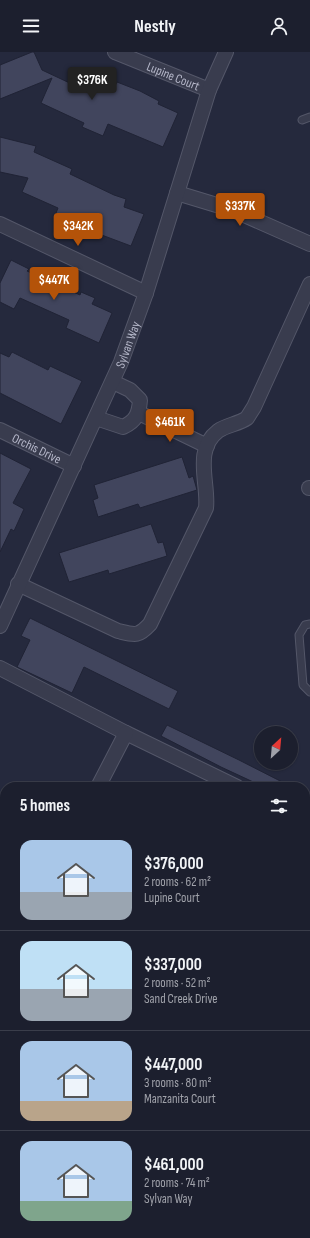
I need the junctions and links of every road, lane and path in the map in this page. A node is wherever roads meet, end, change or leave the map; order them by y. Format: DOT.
graph roads {
  1 [pos="115,52"];
  2 [pos="226,52"];
  3 [pos="208,90"];
  4 [pos="310,117"];
  5 [pos="302,120"];
  6 [pos="176,193"];
  7 [pos="0,224"];
  8 [pos="310,244"];
  9 [pos="310,284"];
  10 [pos="146,293"];
  11 [pos="113,382"];
  12 [pos="139,413"];
  13 [pos="96,418"];
  14 [pos="0,430"];
  15 [pos="207,446"];
  16 [pos="74,466"];
  17 [pos="18,584"];
  18 [pos="310,624"];
  19 [pos="0,626"];
  20 [pos="0,668"];
  21 [pos="310,692"];
  22 [pos="126,733"];
  23 [pos="101,782"];
  24 [pos="227,782"];
  1 -- 3 [label="street, Lupine Court"];
  2 -- 3 [label="street, Sylvan Way"];
  3 -- 6 [label="street, Sylvan Way"];
  4 -- 5 [label="lane"];
  6 -- 8 [label="street"];
  6 -- 10 [label="street, Sylvan Way"];
  7 -- 10 [label="street"];
  9 -- 15 [label="street"];
  10 -- 11 [label="street, Sylvan Way"];
  11 -- 12 [label="street"];
  11 -- 13 [label="street, Sylvan Way"];
  12 -- 13 [label="street"];
  12 -- 15 [label="street"];
  13 -- 16 [label="street, Sylvan Way"];
  14 -- 16 [label="street, Orchis Drive"];
  15 -- 17 [label="street"];
  16 -- 17 [label="street, Sylvan Way"];
  17 -- 19 [label="street, Sylvan Way"];
  18 -- 21 [label="lane"];
  20 -- 22 [label="street"];
  22 -- 23 [label="street"];
  22 -- 24 [label="street"];
}
